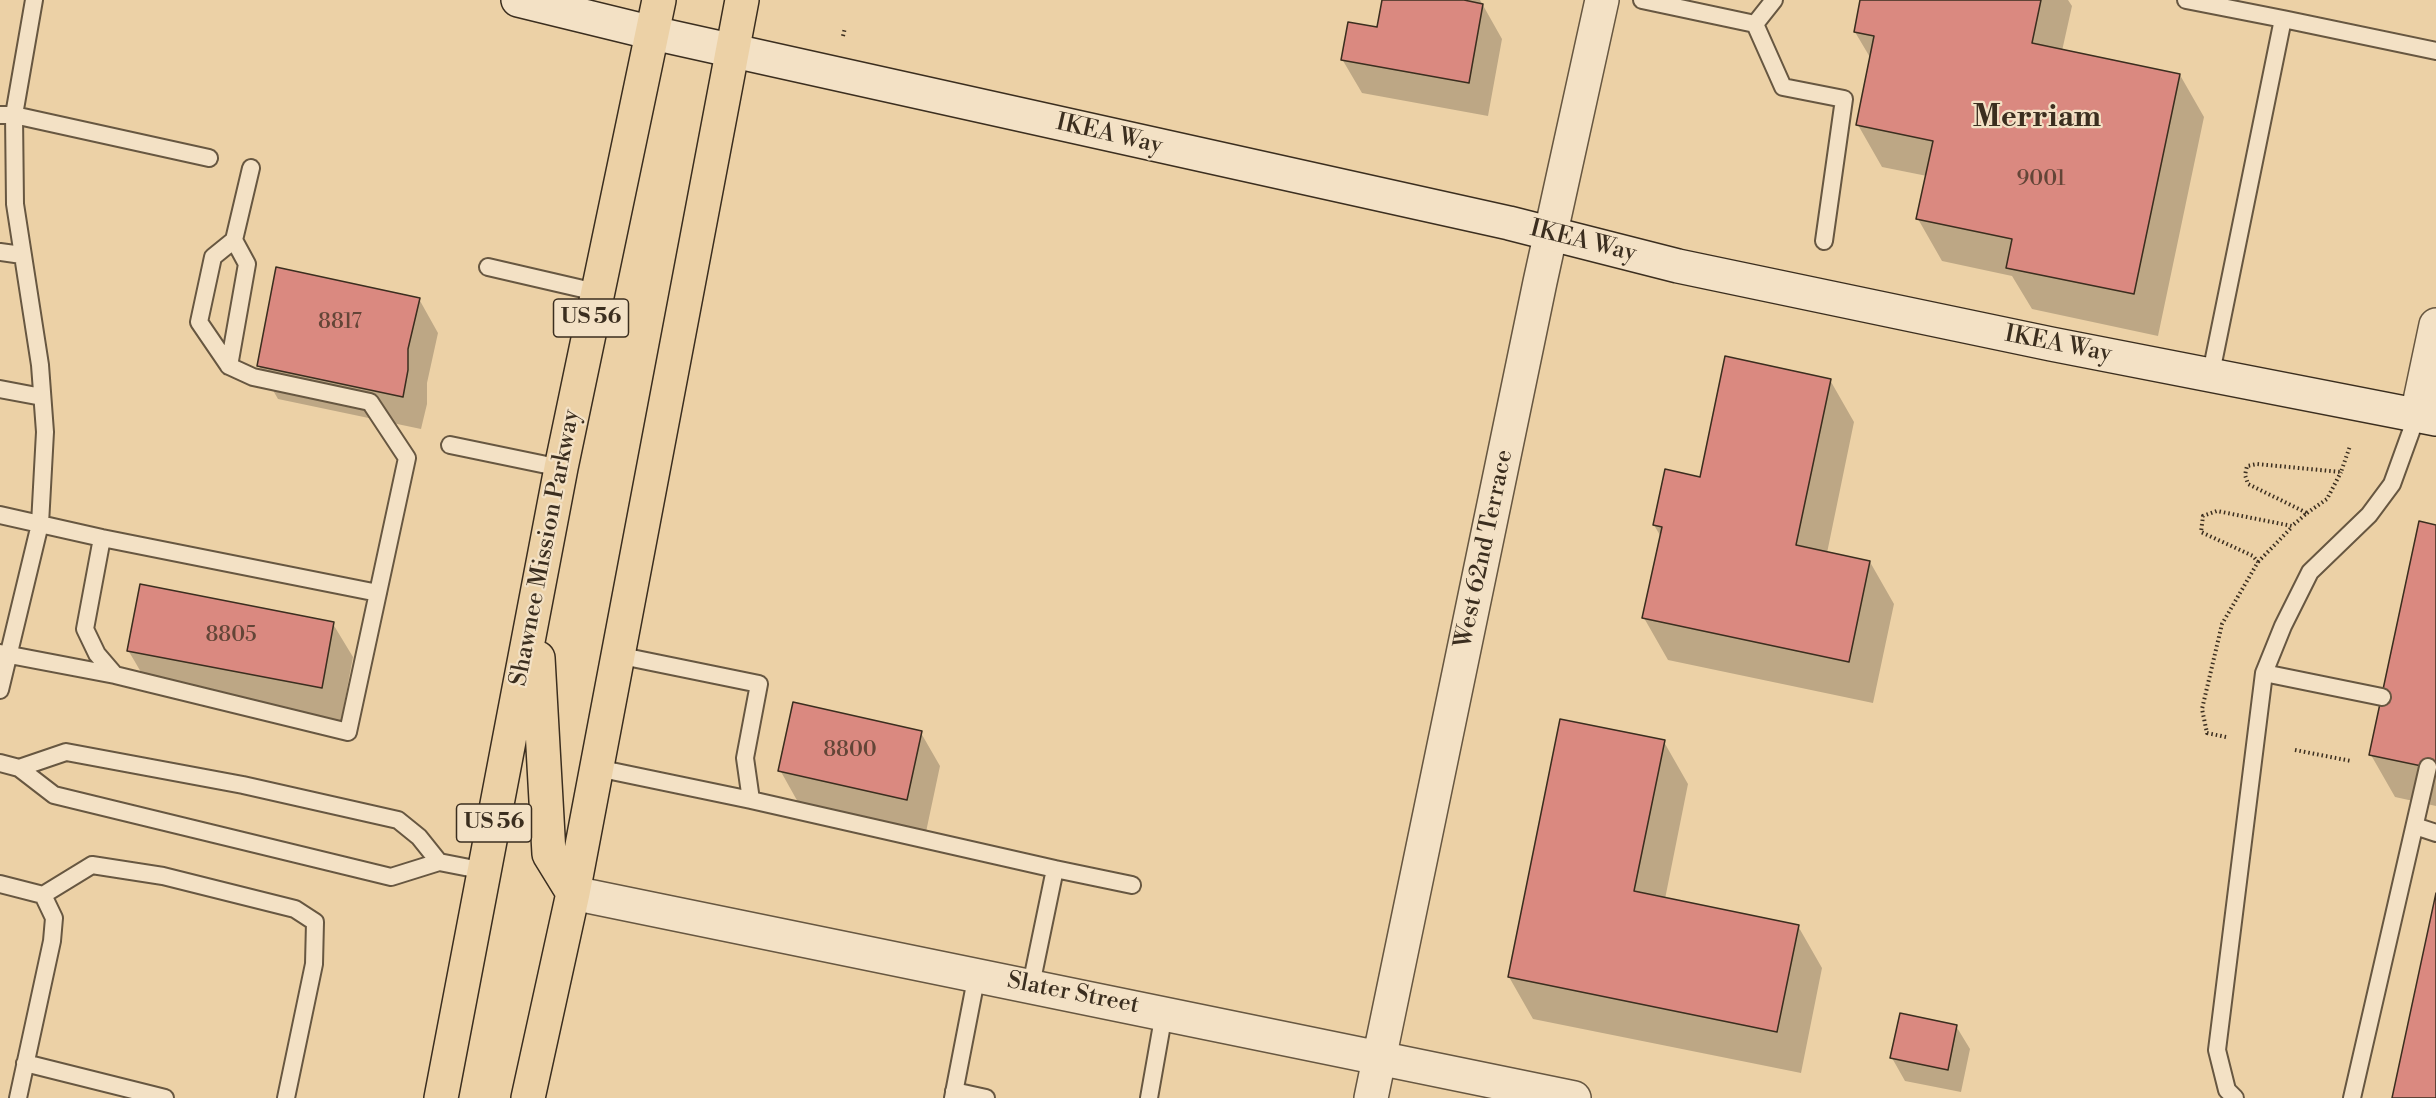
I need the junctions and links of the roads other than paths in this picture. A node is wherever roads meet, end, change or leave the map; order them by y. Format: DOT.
graph roads {
  1 [pos="34,0"];
  2 [pos="518,0"];
  3 [pos="659,0"];
  4 [pos="742,0"];
  5 [pos="1602,0"];
  6 [pos="1642,0"];
  7 [pos="1774,0"];
  8 [pos="2186,0"];
  9 [pos="2283,20"];
  10 [pos="1755,24"];
  11 [pos="653,33"];
  12 [pos="733,49"];
  13 [pos="2436,51"];
  14 [pos="7,115"];
  15 [pos="209,158"];
  16 [pos="251,168"];
  17 [pos="1551,234"];
  18 [pos="234,240"];
  19 [pos="1824,241"];
  20 [pos="0,252"];
  21 [pos="22,255"];
  22 [pos="488,267"];
  23 [pos="596,292"];
  24 [pos="2436,325"];
  25 [pos="229,366"];
  26 [pos="2211,373"];
  27 [pos="0,389"];
  28 [pos="42,397"];
  29 [pos="2427,417"];
  30 [pos="450,444"];
  31 [pos="561,468"];
  32 [pos="0,515"];
  33 [pos="40,524"];
  34 [pos="102,538"];
  35 [pos="378,593"];
  36 [pos="535,604"];
  37 [pos="4,654"];
  38 [pos="617,655"];
  39 [pos="2264,673"];
  40 [pos="115,675"];
  41 [pos="0,690"];
  42 [pos="2382,697"];
  43 [pos="0,763"];
  44 [pos="2428,767"];
  45 [pos="19,768"];
  46 [pos="597,768"];
  47 [pos="751,800"];
  48 [pos="2415,826"];
  49 [pos="2436,833"];
  50 [pos="439,862"];
  51 [pos="1055,869"];
  52 [pos="485,871"];
  53 [pos="0,885"];
  54 [pos="1132,885"];
  55 [pos="573,893"];
  56 [pos="43,896"];
  57 [pos="977,974"];
  58 [pos="1031,985"];
  59 [pos="1164,1013"];
  60 [pos="1380,1056"];
  61 [pos="25,1063"];
  62 [pos="953,1094"];
  63 [pos="18,1098"];
  64 [pos="165,1098"];
  65 [pos="286,1098"];
  66 [pos="441,1098"];
  67 [pos="528,1098"];
  68 [pos="986,1098"];
  69 [pos="1149,1098"];
  70 [pos="1371,1098"];
  71 [pos="1574,1098"];
  72 [pos="2235,1098"];
  73 [pos="2352,1098"];
  1 -- 14 [label="lane"];
  2 -- 11 [label="street, IKEA Way"];
  3 -- 11 [label="highway, Shawnee Mission Parkway / US 56"];
  4 -- 12 [label="highway"];
  5 -- 17 [label="street, West 62nd Terrace"];
  6 -- 10 [label="lane"];
  7 -- 10 [label="lane"];
  8 -- 9 [label="lane"];
  9 -- 13 [label="lane"];
  9 -- 26 [label="lane"];
  10 -- 19 [label="lane"];
  11 -- 12 [label="street, IKEA Way"];
  11 -- 23 [label="highway, Shawnee Mission Parkway / US 56"];
  12 -- 17 [label="street, IKEA Way"];
  12 -- 38 [label="highway"];
  14 -- 15 [label="lane"];
  14 -- 21 [label="lane"];
  16 -- 18 [label="lane"];
  17 -- 26 [label="street, IKEA Way"];
  17 -- 60 [label="street, West 62nd Terrace"];
  18 -- 25 [label="lane"];
  18 -- 25 [label="lane"];
  20 -- 21 [label="lane"];
  21 -- 28 [label="lane"];
  22 -- 23 [label="lane"];
  23 -- 31 [label="highway, Shawnee Mission Parkway / US 56"];
  24 -- 29 [label="street"];
  25 -- 35 [label="lane"];
  26 -- 29 [label="street, IKEA Way"];
  27 -- 28 [label="lane"];
  28 -- 33 [label="lane"];
  29 -- 39 [label="lane"];
  30 -- 31 [label="lane"];
  31 -- 36 [label="highway, Shawnee Mission Parkway / US 56"];
  32 -- 33 [label="lane"];
  33 -- 34 [label="lane"];
  33 -- 37 [label="lane"];
  34 -- 35 [label="lane"];
  34 -- 40 [label="lane"];
  35 -- 40 [label="lane"];
  36 -- 52 [label="highway, Shawnee Mission Parkway / US 56"];
  36 -- 55 [label="highway"];
  37 -- 40 [label="lane"];
  37 -- 41 [label="lane"];
  38 -- 46 [label="highway"];
  38 -- 47 [label="lane"];
  39 -- 42 [label="lane"];
  39 -- 72 [label="lane"];
  43 -- 45 [label="lane"];
  44 -- 48 [label="lane"];
  45 -- 50 [label="lane"];
  45 -- 50 [label="lane"];
  46 -- 47 [label="lane"];
  46 -- 55 [label="highway"];
  47 -- 51 [label="lane"];
  48 -- 49 [label="lane"];
  48 -- 73 [label="lane"];
  50 -- 52 [label="lane"];
  51 -- 54 [label="lane"];
  51 -- 58 [label="lane"];
  52 -- 66 [label="highway, Shawnee Mission Parkway / US 56"];
  53 -- 56 [label="lane"];
  55 -- 57 [label="street, Slater Street"];
  55 -- 67 [label="highway"];
  56 -- 61 [label="lane"];
  56 -- 65 [label="lane"];
  57 -- 58 [label="street, Slater Street"];
  57 -- 62 [label="lane"];
  58 -- 59 [label="street, Slater Street"];
  59 -- 60 [label="street, Slater Street"];
  59 -- 69 [label="lane"];
  60 -- 70 [label="street, West 62nd Terrace"];
  60 -- 71 [label="street, Slater Street"];
  61 -- 63 [label="lane"];
  61 -- 64 [label="lane"];
  62 -- 68 [label="lane"];
}
